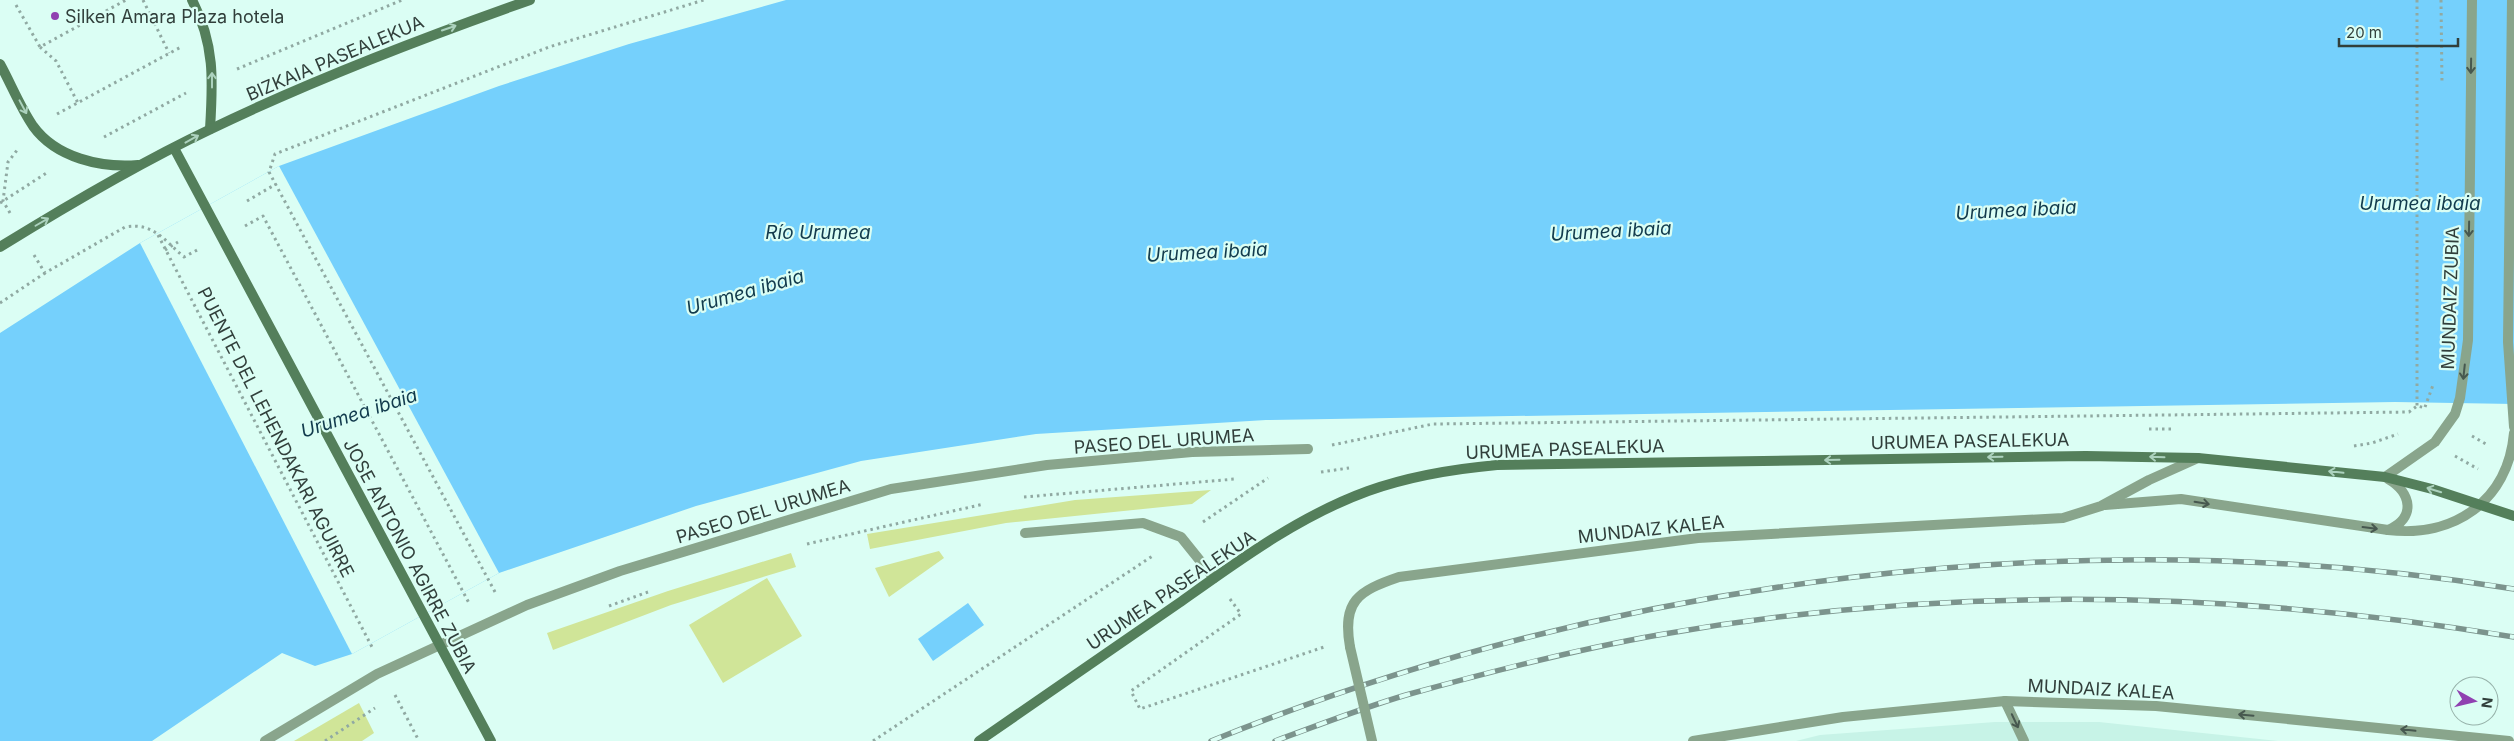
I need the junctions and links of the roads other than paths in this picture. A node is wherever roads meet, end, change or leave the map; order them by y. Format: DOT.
graph roads {
  1 [pos="192,0"];
  2 [pos="530,0"];
  3 [pos="2472,0"];
  4 [pos="2512,0"];
  5 [pos="0,64"];
  6 [pos="210,129"];
  7 [pos="174,148"];
  8 [pos="142,165"];
  9 [pos="0,248"];
  10 [pos="2514,427"];
  11 [pos="2514,439"];
  12 [pos="1308,449"];
  13 [pos="2198,458"];
  14 [pos="2385,477"];
  15 [pos="2480,505"];
  16 [pos="2101,506"];
  17 [pos="2514,516"];
  18 [pos="2388,530"];
  19 [pos="1025,533"];
  20 [pos="1214,578"];
  21 [pos="440,646"];
  22 [pos="2005,701"];
  23 [pos="265,741"];
  24 [pos="490,741"];
  25 [pos="979,741"];
  26 [pos="1372,741"];
  27 [pos="1693,741"];
  28 [pos="2024,741"];
  29 [pos="2509,741"];
  6 -- 1 [label="main road, one-way"];
  6 -- 2 [label="main road, BIZKAIA PASEALEKUA, one-way"];
  3 -- 14 [label="street, MUNDAIZ ZUBIA, one-way"];
  4 -- 10 [label="street"];
  5 -- 8 [label="main road, one-way"];
  7 -- 6 [label="main road, BIZKAIA PASEALEKUA, one-way"];
  7 -- 8 [label="main road, BIZKAIA PASEALEKUA"];
  7 -- 21 [label="main road, JOSE ANTONIO AGIRRE ZUBIA"];
  9 -- 8 [label="main road, one-way"];
  11 -- 15 [label="street"];
  12 -- 21 [label="street, PASEO DEL URUMEA"];
  14 -- 13 [label="main road, URUMEA PASEALEKUA, one-way"];
  13 -- 16 [label="street, URUMEA PASEALEKUA"];
  13 -- 20 [label="main road, URUMEA PASEALEKUA, one-way"];
  15 -- 14 [label="main road, URUMEA PASEALEKUA, one-way"];
  14 -- 18 [label="street"];
  15 -- 17 [label="main road, URUMEA PASEALEKUA"];
  15 -- 18 [label="street"];
  16 -- 18 [label="street, one-way"];
  16 -- 26 [label="street, MUNDAIZ KALEA, bridge"];
  19 -- 20 [label="street"];
  20 -- 25 [label="main road, URUMEA PASEALEKUA"];
  21 -- 23 [label="street, PASEO DEL URUMEA"];
  21 -- 24 [label="main road, JOSE ANTONIO AGIRRE ZUBIA"];
  22 -- 27 [label="street, MUNDAIZ KALEA"];
  22 -- 28 [label="street, one-way"];
  29 -- 22 [label="street, MUNDAIZ KALEA, one-way"];
}
